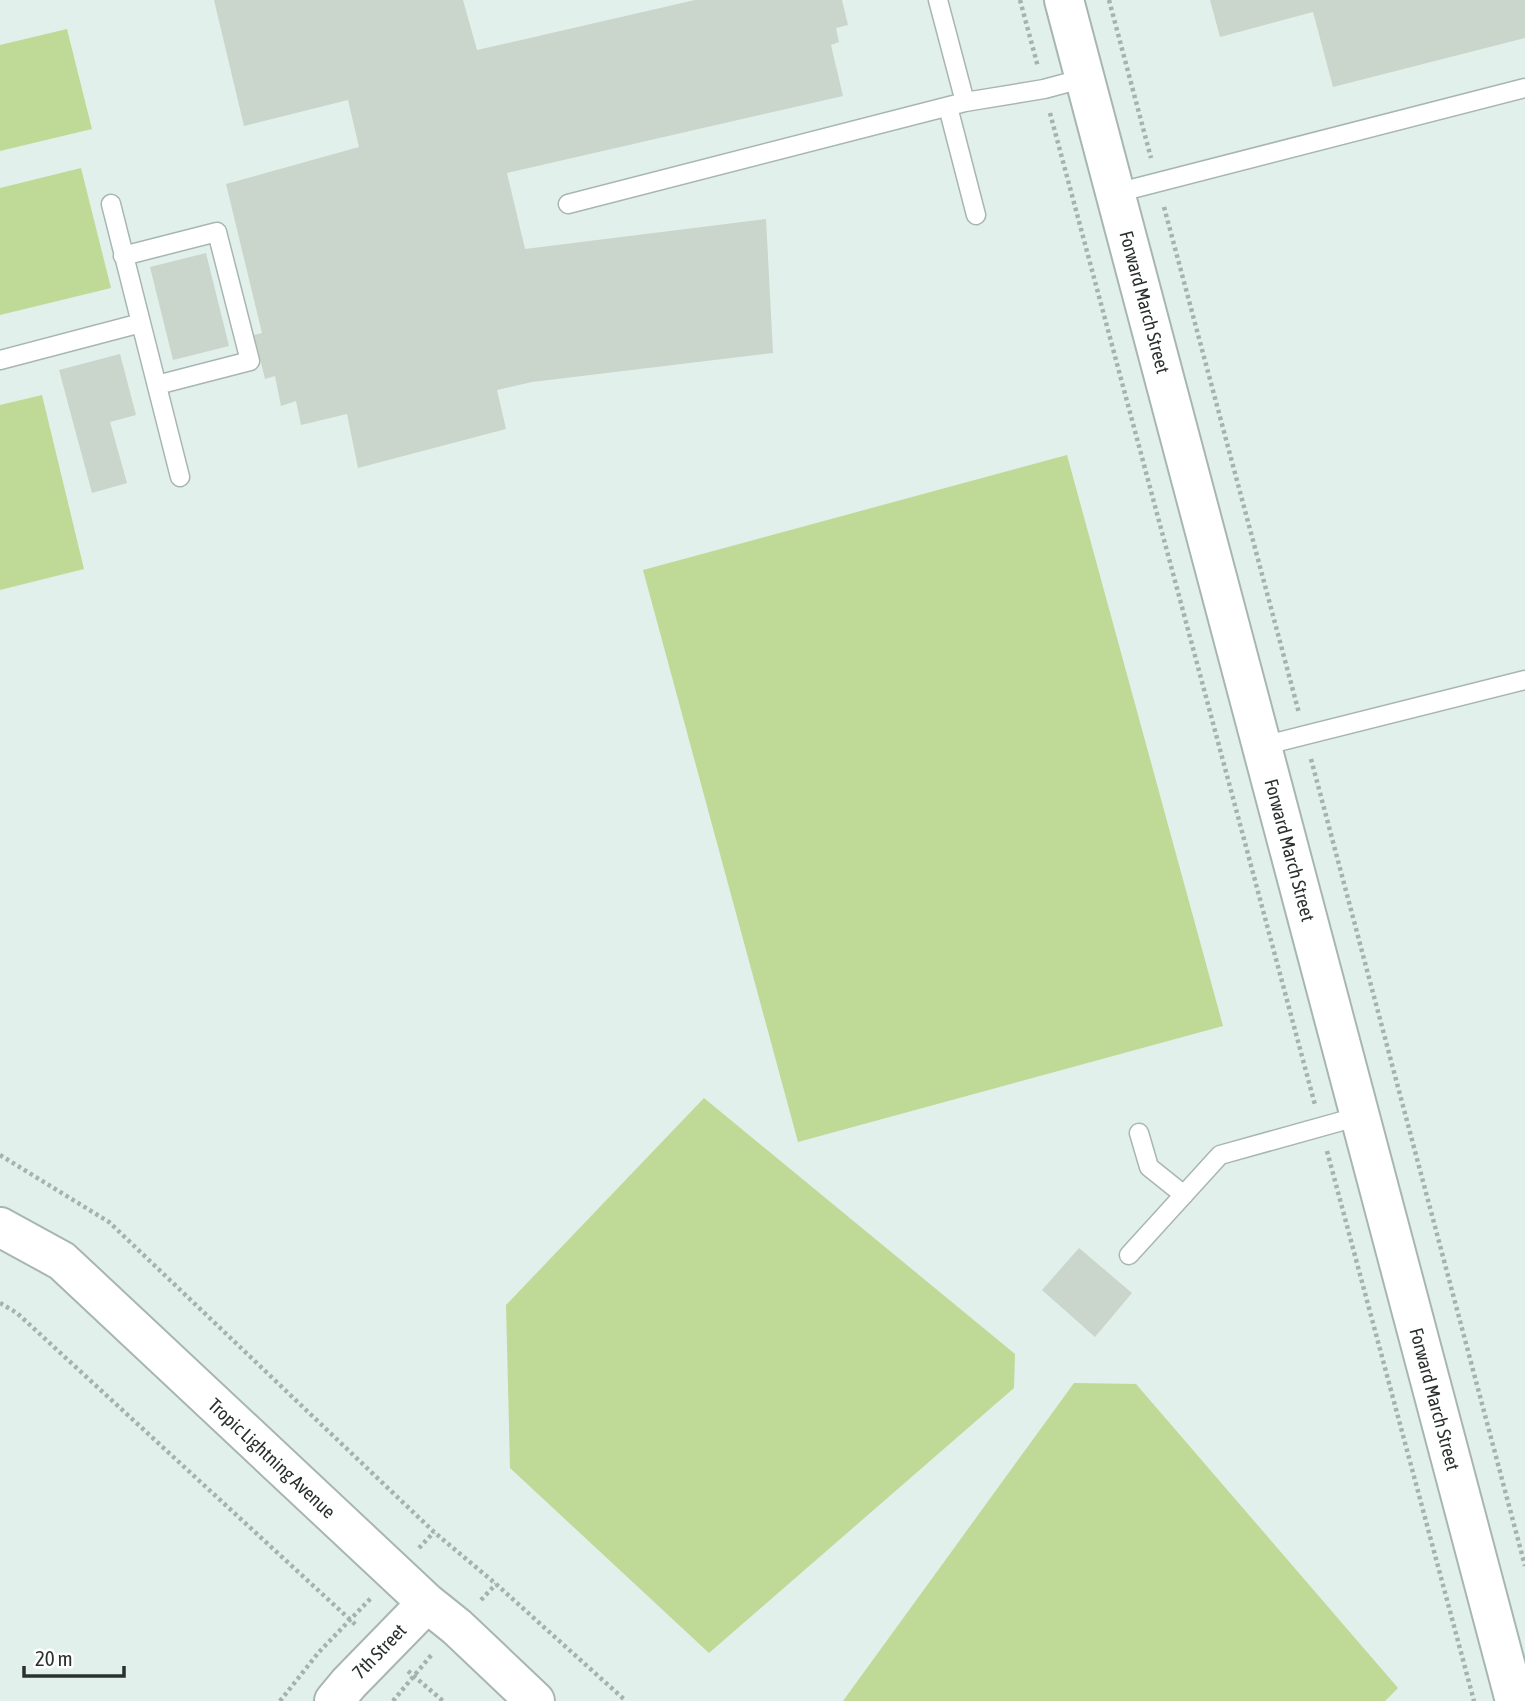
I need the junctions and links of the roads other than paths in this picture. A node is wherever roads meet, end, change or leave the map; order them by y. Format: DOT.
graph roads {
  1 [pos="938,0"];
  2 [pos="1064,0"];
  3 [pos="1085,78"];
  4 [pos="1525,88"];
  5 [pos="956,105"];
  6 [pos="1116,193"];
  7 [pos="111,204"];
  8 [pos="568,204"];
  9 [pos="976,215"];
  10 [pos="124,256"];
  11 [pos="141,323"];
  12 [pos="0,360"];
  13 [pos="157,385"];
  14 [pos="180,477"];
  15 [pos="1525,680"];
  16 [pos="1262,746"];
  17 [pos="1360,1116"];
  18 [pos="1139,1133"];
  19 [pos="1184,1195"];
  20 [pos="0,1227"];
  21 [pos="1129,1255"];
  22 [pos="427,1603"];
  23 [pos="334,1701"];
  24 [pos="535,1701"];
  25 [pos="1515,1701"];
  1 -- 5 [label="lane"];
  2 -- 3 [label="street, Forward March Street"];
  3 -- 5 [label="lane"];
  3 -- 6 [label="street, Forward March Street"];
  4 -- 6 [label="lane"];
  5 -- 8 [label="lane"];
  5 -- 9 [label="lane"];
  6 -- 16 [label="street, Forward March Street"];
  7 -- 10 [label="lane"];
  10 -- 11 [label="lane"];
  10 -- 13 [label="lane"];
  11 -- 12 [label="lane"];
  11 -- 13 [label="lane"];
  13 -- 14 [label="lane"];
  15 -- 16 [label="lane"];
  16 -- 17 [label="street, Forward March Street"];
  17 -- 19 [label="lane"];
  17 -- 25 [label="street, Forward March Street"];
  18 -- 19 [label="lane"];
  19 -- 21 [label="lane"];
  20 -- 22 [label="street, Tropic Lightning Avenue"];
  22 -- 23 [label="street, 7th Street"];
  22 -- 24 [label="street, Tropic Lightning Avenue"];
}
